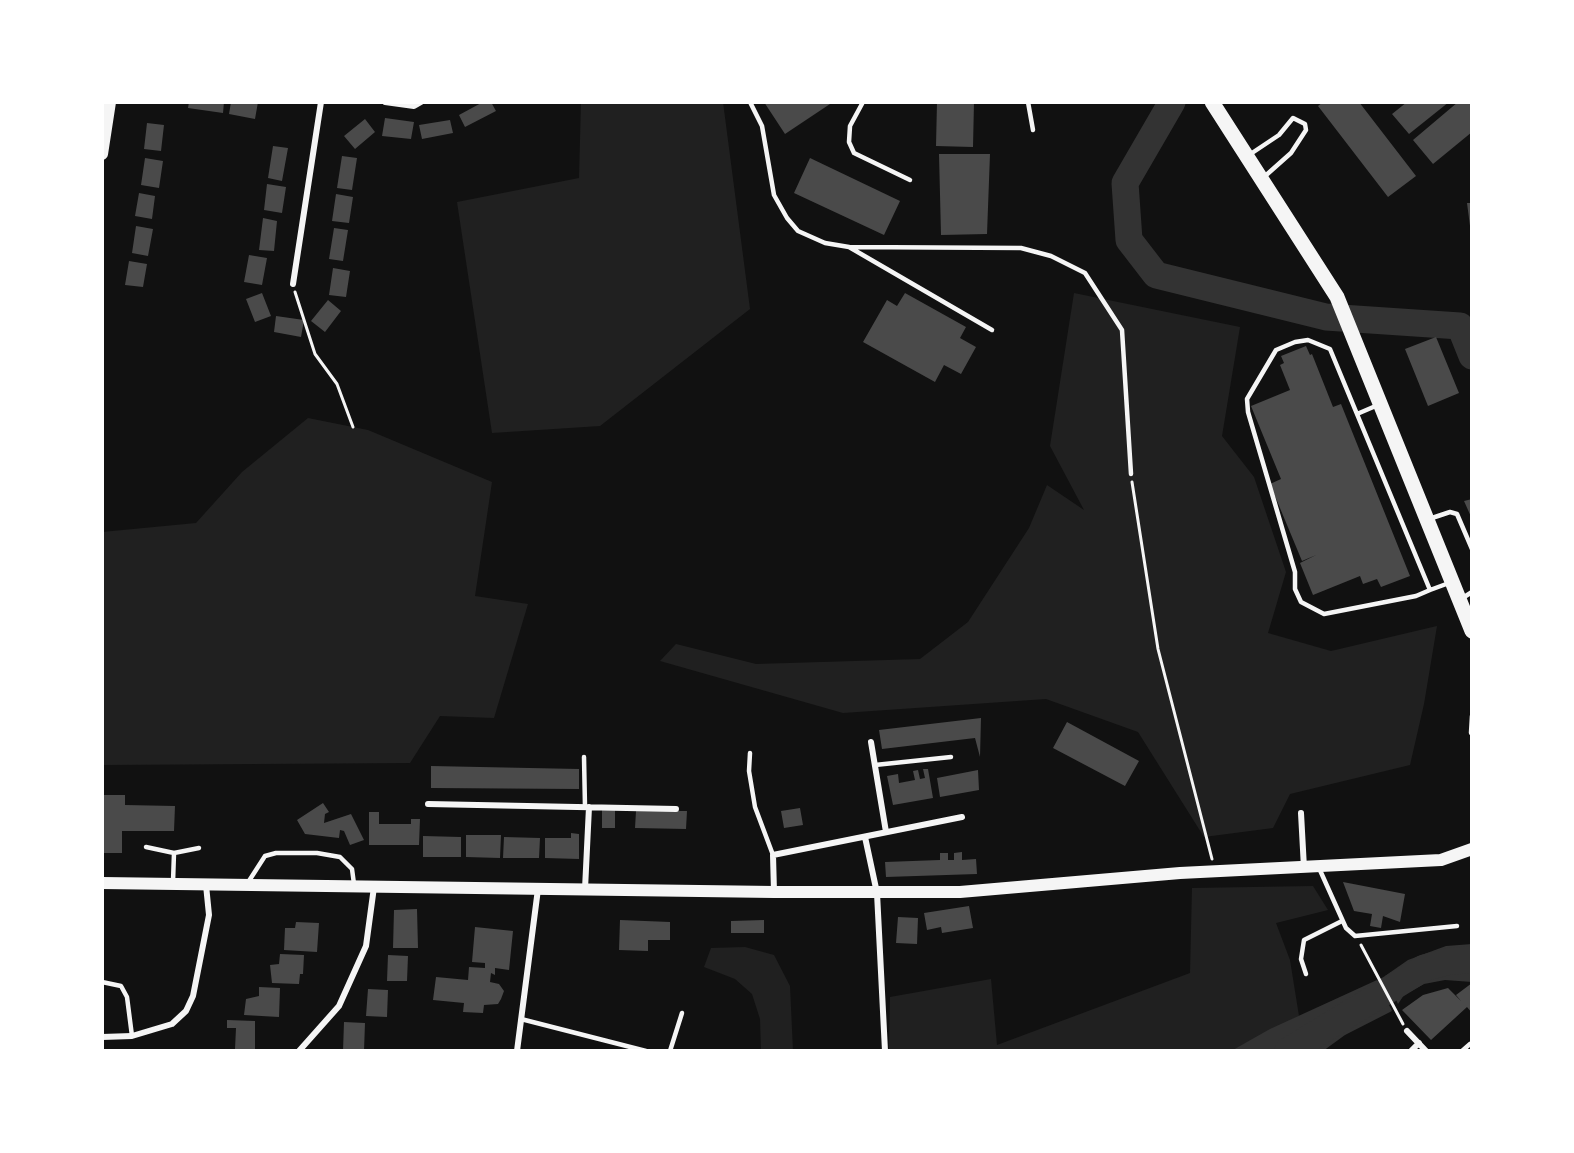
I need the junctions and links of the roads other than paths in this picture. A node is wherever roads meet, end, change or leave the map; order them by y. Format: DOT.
graph roads {
  1 [pos="110,102"];
  2 [pos="321,102"];
  3 [pos="385,102"];
  4 [pos="421,102"];
  5 [pos="750,102"];
  6 [pos="863,102"];
  7 [pos="1028,102"];
  8 [pos="1212,102"];
  9 [pos="1033,130"];
  10 [pos="102,153"];
  11 [pos="1247,156"];
  12 [pos="1262,179"];
  13 [pos="910,180"];
  14 [pos="849,247"];
  15 [pos="293,284"];
  16 [pos="992,330"];
  17 [pos="1381,404"];
  18 [pos="1357,414"];
  19 [pos="1131,474"];
  20 [pos="1427,520"];
  21 [pos="1472,549"];
  22 [pos="1452,582"];
  23 [pos="1430,590"];
  24 [pos="1467,603"];
  25 [pos="1472,631"];
  26 [pos="1472,716"];
  27 [pos="1471,733"];
  28 [pos="871,742"];
  29 [pos="750,753"];
  30 [pos="584,757"];
  31 [pos="951,757"];
  32 [pos="875,765"];
  33 [pos="428,804"];
  34 [pos="587,807"];
  35 [pos="676,809"];
  36 [pos="1301,813"];
  37 [pos="962,817"];
  38 [pos="886,832"];
  39 [pos="865,837"];
  40 [pos="146,847"];
  41 [pos="200,848"];
  42 [pos="1472,849"];
  43 [pos="174,853"];
  44 [pos="773,855"];
  45 [pos="1319,868"];
  46 [pos="1304,869"];
  47 [pos="102,883"];
  48 [pos="173,884"];
  49 [pos="206,885"];
  50 [pos="246,885"];
  51 [pos="354,887"];
  52 [pos="374,887"];
  53 [pos="538,889"];
  54 [pos="585,890"];
  55 [pos="774,892"];
  56 [pos="877,893"];
  57 [pos="1342,921"];
  58 [pos="1457,926"];
  59 [pos="1306,974"];
  60 [pos="102,982"];
  61 [pos="682,1013"];
  62 [pos="521,1019"];
  63 [pos="1407,1031"];
  64 [pos="132,1036"];
  65 [pos="102,1037"];
  66 [pos="1419,1043"];
  67 [pos="1470,1044"];
  68 [pos="299,1051"];
  69 [pos="517,1051"];
  70 [pos="646,1051"];
  71 [pos="670,1051"];
  72 [pos="885,1051"];
  73 [pos="1411,1051"];
  74 [pos="1426,1051"];
  75 [pos="1462,1051"];
  1 -- 10 [label="main road"];
  2 -- 15 [label="street"];
  3 -- 4 [label="street"];
  5 -- 14 [label="lane"];
  6 -- 13 [label="lane"];
  7 -- 9 [label="lane"];
  8 -- 11 [label="main road"];
  11 -- 12 [label="main road"];
  11 -- 12 [label="lane"];
  12 -- 17 [label="main road"];
  14 -- 16 [label="lane"];
  14 -- 19 [label="lane"];
  17 -- 18 [label="lane"];
  17 -- 20 [label="main road"];
  18 -- 23 [label="lane"];
  18 -- 23 [label="lane"];
  20 -- 21 [label="lane"];
  20 -- 22 [label="main road"];
  22 -- 23 [label="lane"];
  22 -- 24 [label="main road"];
  24 -- 25 [label="main road"];
  26 -- 27 [label="lane"];
  28 -- 32 [label="street"];
  29 -- 44 [label="lane"];
  30 -- 34 [label="lane"];
  31 -- 32 [label="lane"];
  32 -- 38 [label="street"];
  33 -- 34 [label="street"];
  34 -- 35 [label="street"];
  34 -- 54 [label="street"];
  36 -- 46 [label="street"];
  37 -- 38 [label="street"];
  38 -- 39 [label="street"];
  39 -- 44 [label="street"];
  39 -- 56 [label="street"];
  40 -- 43 [label="lane"];
  41 -- 43 [label="lane"];
  42 -- 45 [label="main road"];
  43 -- 48 [label="lane"];
  44 -- 55 [label="street"];
  45 -- 46 [label="main road"];
  45 -- 57 [label="lane"];
  46 -- 56 [label="main road"];
  47 -- 48 [label="main road"];
  48 -- 49 [label="main road"];
  49 -- 50 [label="main road"];
  49 -- 64 [label="street"];
  50 -- 51 [label="main road"];
  50 -- 51 [label="lane"];
  51 -- 52 [label="main road"];
  52 -- 53 [label="main road"];
  52 -- 68 [label="street"];
  53 -- 54 [label="main road"];
  53 -- 62 [label="street"];
  54 -- 55 [label="main road"];
  55 -- 56 [label="main road"];
  56 -- 72 [label="street"];
  57 -- 58 [label="lane"];
  57 -- 59 [label="lane"];
  60 -- 64 [label="lane"];
  61 -- 71 [label="lane"];
  62 -- 69 [label="street"];
  62 -- 70 [label="lane"];
  63 -- 66 [label="street"];
  64 -- 65 [label="street"];
  66 -- 73 [label="street"];
  66 -- 74 [label="street"];
  67 -- 75 [label="lane"];
}
